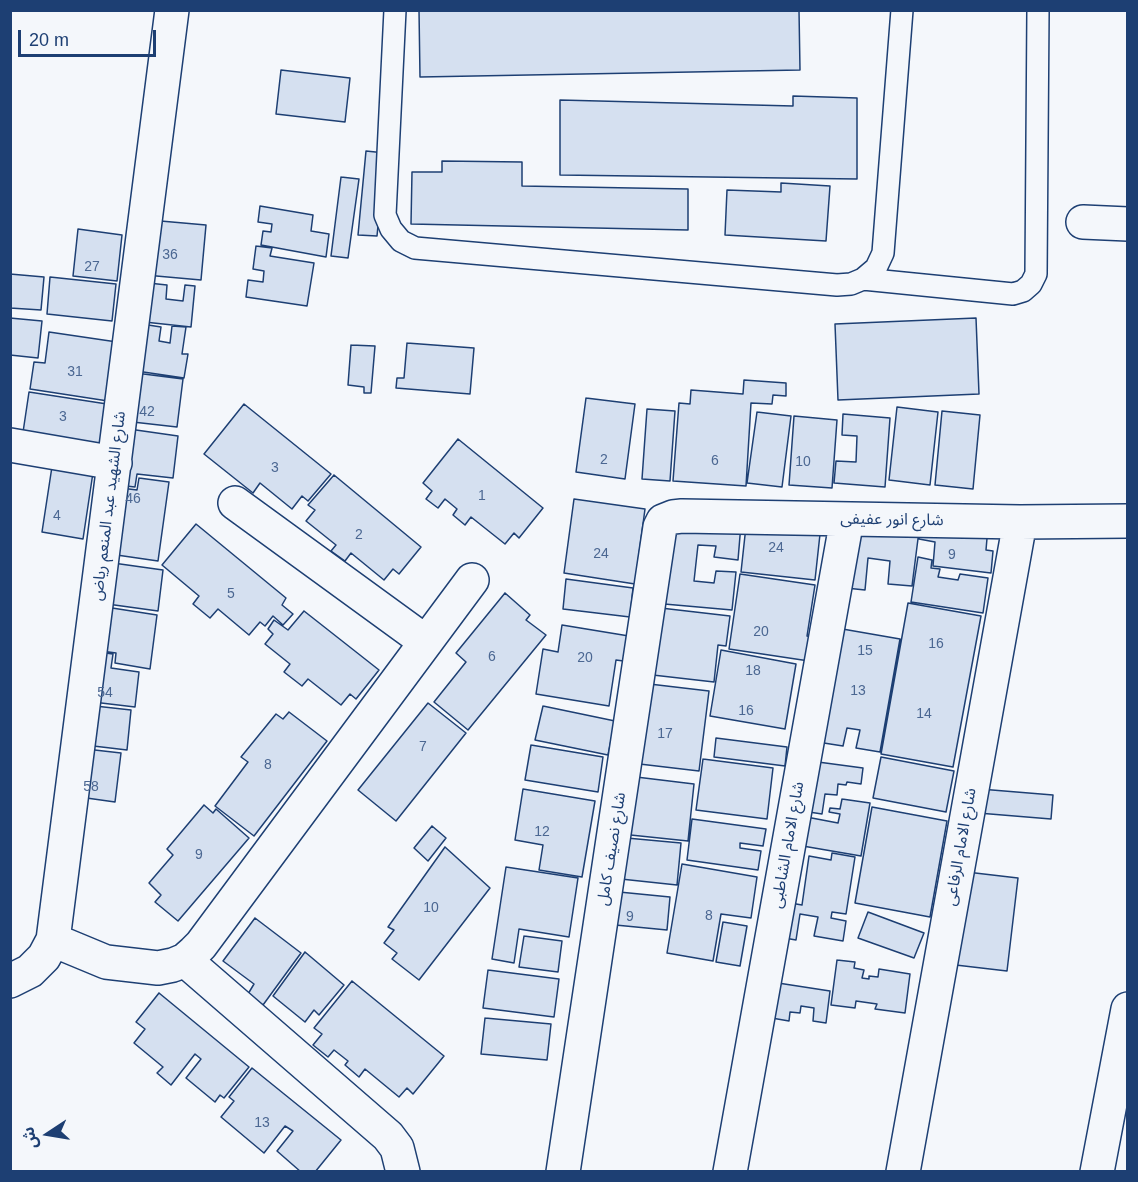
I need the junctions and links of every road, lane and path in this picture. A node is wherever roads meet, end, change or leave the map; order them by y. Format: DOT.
graph roads {
  1 [pos="172,10"];
  2 [pos="395,10"];
  3 [pos="902,10"];
  4 [pos="1038,10"];
  5 [pos="1083,222"];
  6 [pos="1128,224"];
  7 [pos="863,279"];
  8 [pos="10,445"];
  9 [pos="115,463"];
  10 [pos="235,503"];
  11 [pos="847,519"];
  12 [pos="1128,521"];
  13 [pos="1020,522"];
  14 [pos="660,527"];
  15 [pos="472,580"];
  16 [pos="426,642"];
  17 [pos="53,940"];
  18 [pos="185,960"];
  19 [pos="10,981"];
  20 [pos="1128,1009"];
  21 [pos="403,1172"];
  22 [pos="563,1172"];
  23 [pos="730,1172"];
  24 [pos="903,1172"];
  25 [pos="1097,1172"];
  1 -- 9 [label="street, شارع الشهيد عبد المنعم رياض"];
  2 -- 7 [label="lane"];
  3 -- 7 [label="lane"];
  4 -- 7 [label="lane"];
  5 -- 6 [label="street"];
  8 -- 9 [label="street"];
  9 -- 17 [label="street, شارع الشهيد عبد المنعم رياض"];
  10 -- 16 [label="street"];
  11 -- 13 [label="street, شارع انور عفيفى"];
  11 -- 14 [label="street, شارع انور عفيفى"];
  11 -- 23 [label="street, شارع الامام الشاطبى"];
  12 -- 13 [label="street, شارع انور عفيفى"];
  13 -- 24 [label="street, شارع الامام الرفاعى"];
  14 -- 22 [label="street, شارع نصيف كامل"];
  15 -- 16 [label="street"];
  16 -- 18 [label="street"];
  17 -- 18 [label="street"];
  17 -- 19 [label="street, شارع الشهيد عبد المنعم رياض"];
  18 -- 21 [label="street"];
  20 -- 25 [label="street"];
}
